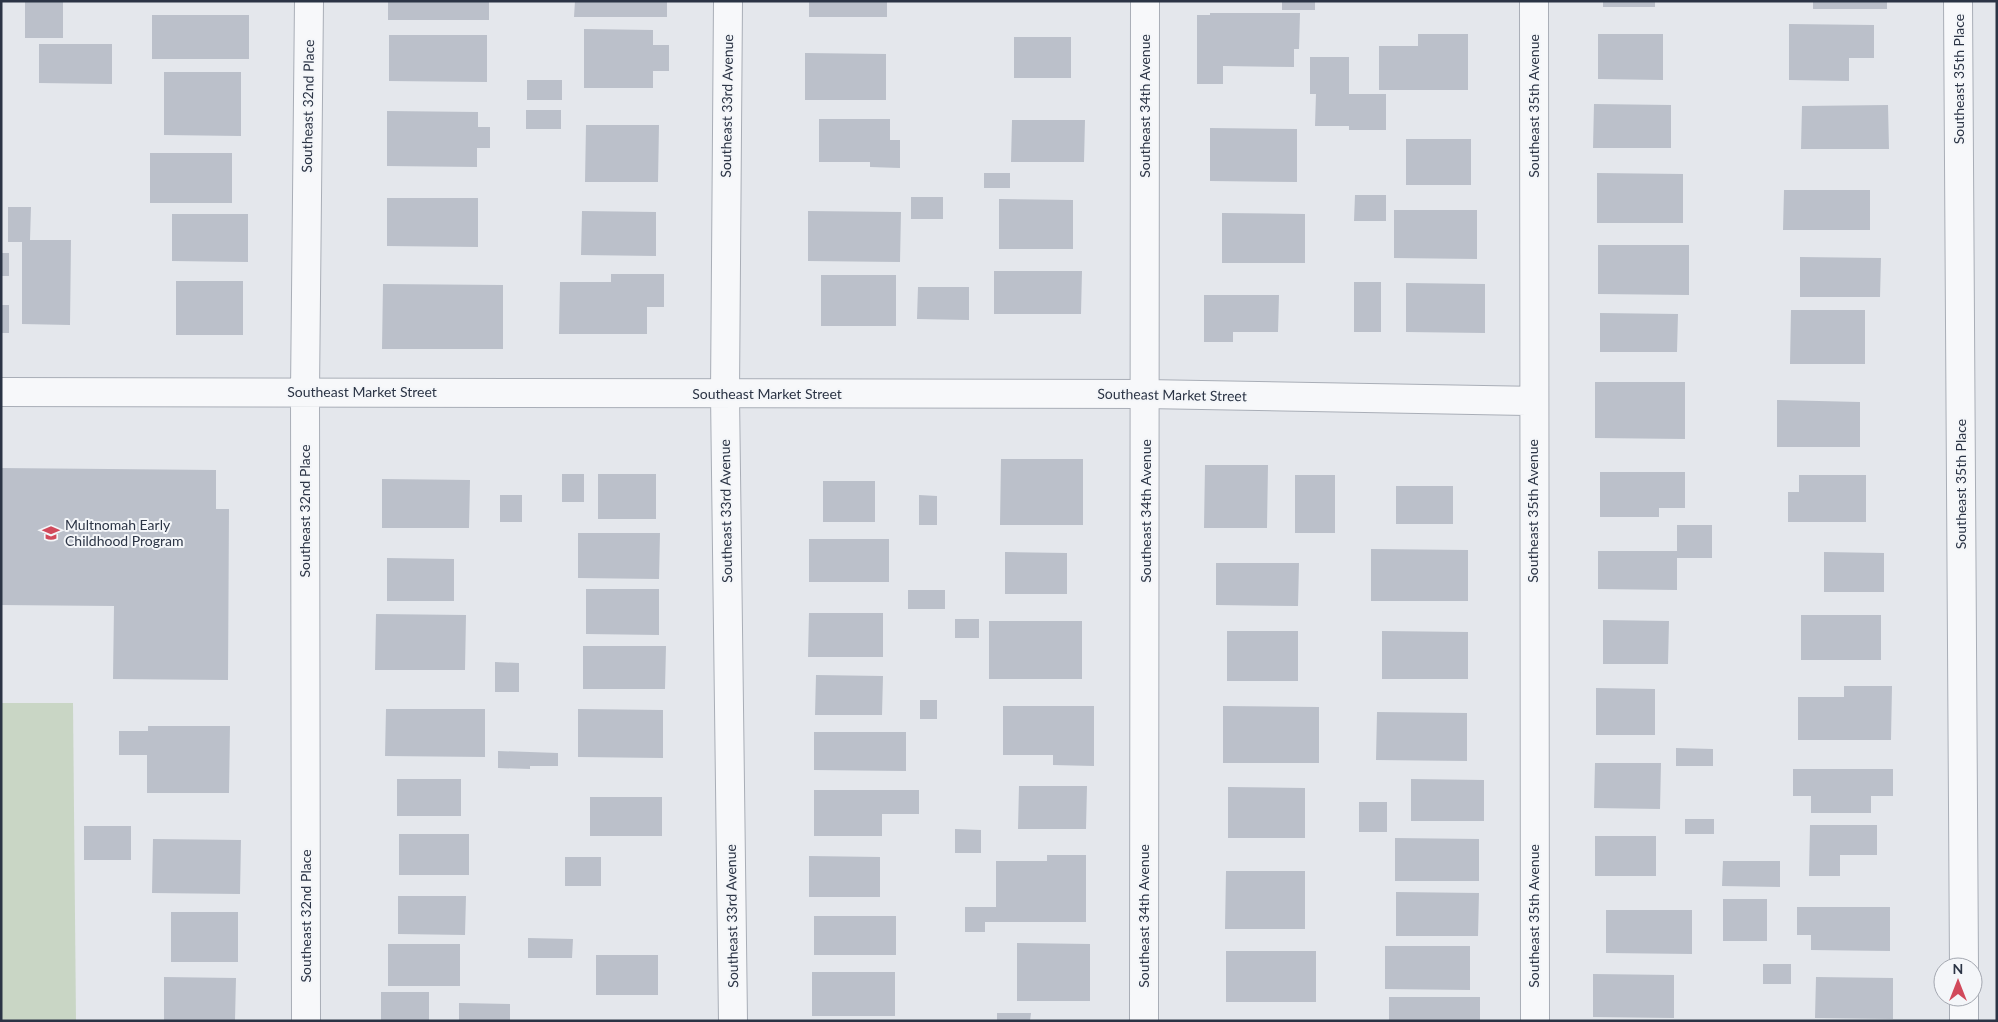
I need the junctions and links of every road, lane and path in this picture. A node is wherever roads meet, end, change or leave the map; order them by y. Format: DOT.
graph roads {
  1 [pos="309,1"];
  2 [pos="728,1"];
  3 [pos="1145,1"];
  4 [pos="1534,1"];
  5 [pos="1958,1"];
  6 [pos="1,392"];
  7 [pos="305,392"];
  8 [pos="724,394"];
  9 [pos="1146,394"];
  10 [pos="1533,401"];
  11 [pos="1964,957"];
  12 [pos="1964,1007"];
  13 [pos="306,1021"];
  14 [pos="733,1021"];
  15 [pos="1144,1021"];
  16 [pos="1535,1021"];
  17 [pos="1964,1021"];
  1 -- 7 [label="street, Southeast 32nd Place"];
  2 -- 8 [label="street, Southeast 33rd Avenue"];
  3 -- 9 [label="street, Southeast 34th Avenue"];
  4 -- 10 [label="street, Southeast 35th Avenue"];
  5 -- 11 [label="street, Southeast 35th Place"];
  6 -- 7 [label="street, Southeast Market Street"];
  7 -- 8 [label="street, Southeast Market Street"];
  7 -- 13 [label="street, Southeast 32nd Place"];
  8 -- 9 [label="street, Southeast Market Street"];
  8 -- 14 [label="street, Southeast 33rd Avenue"];
  9 -- 10 [label="street, Southeast Market Street"];
  9 -- 15 [label="street, Southeast 34th Avenue"];
  10 -- 16 [label="street, Southeast 35th Avenue"];
  12 -- 17 [label="street"];
}
